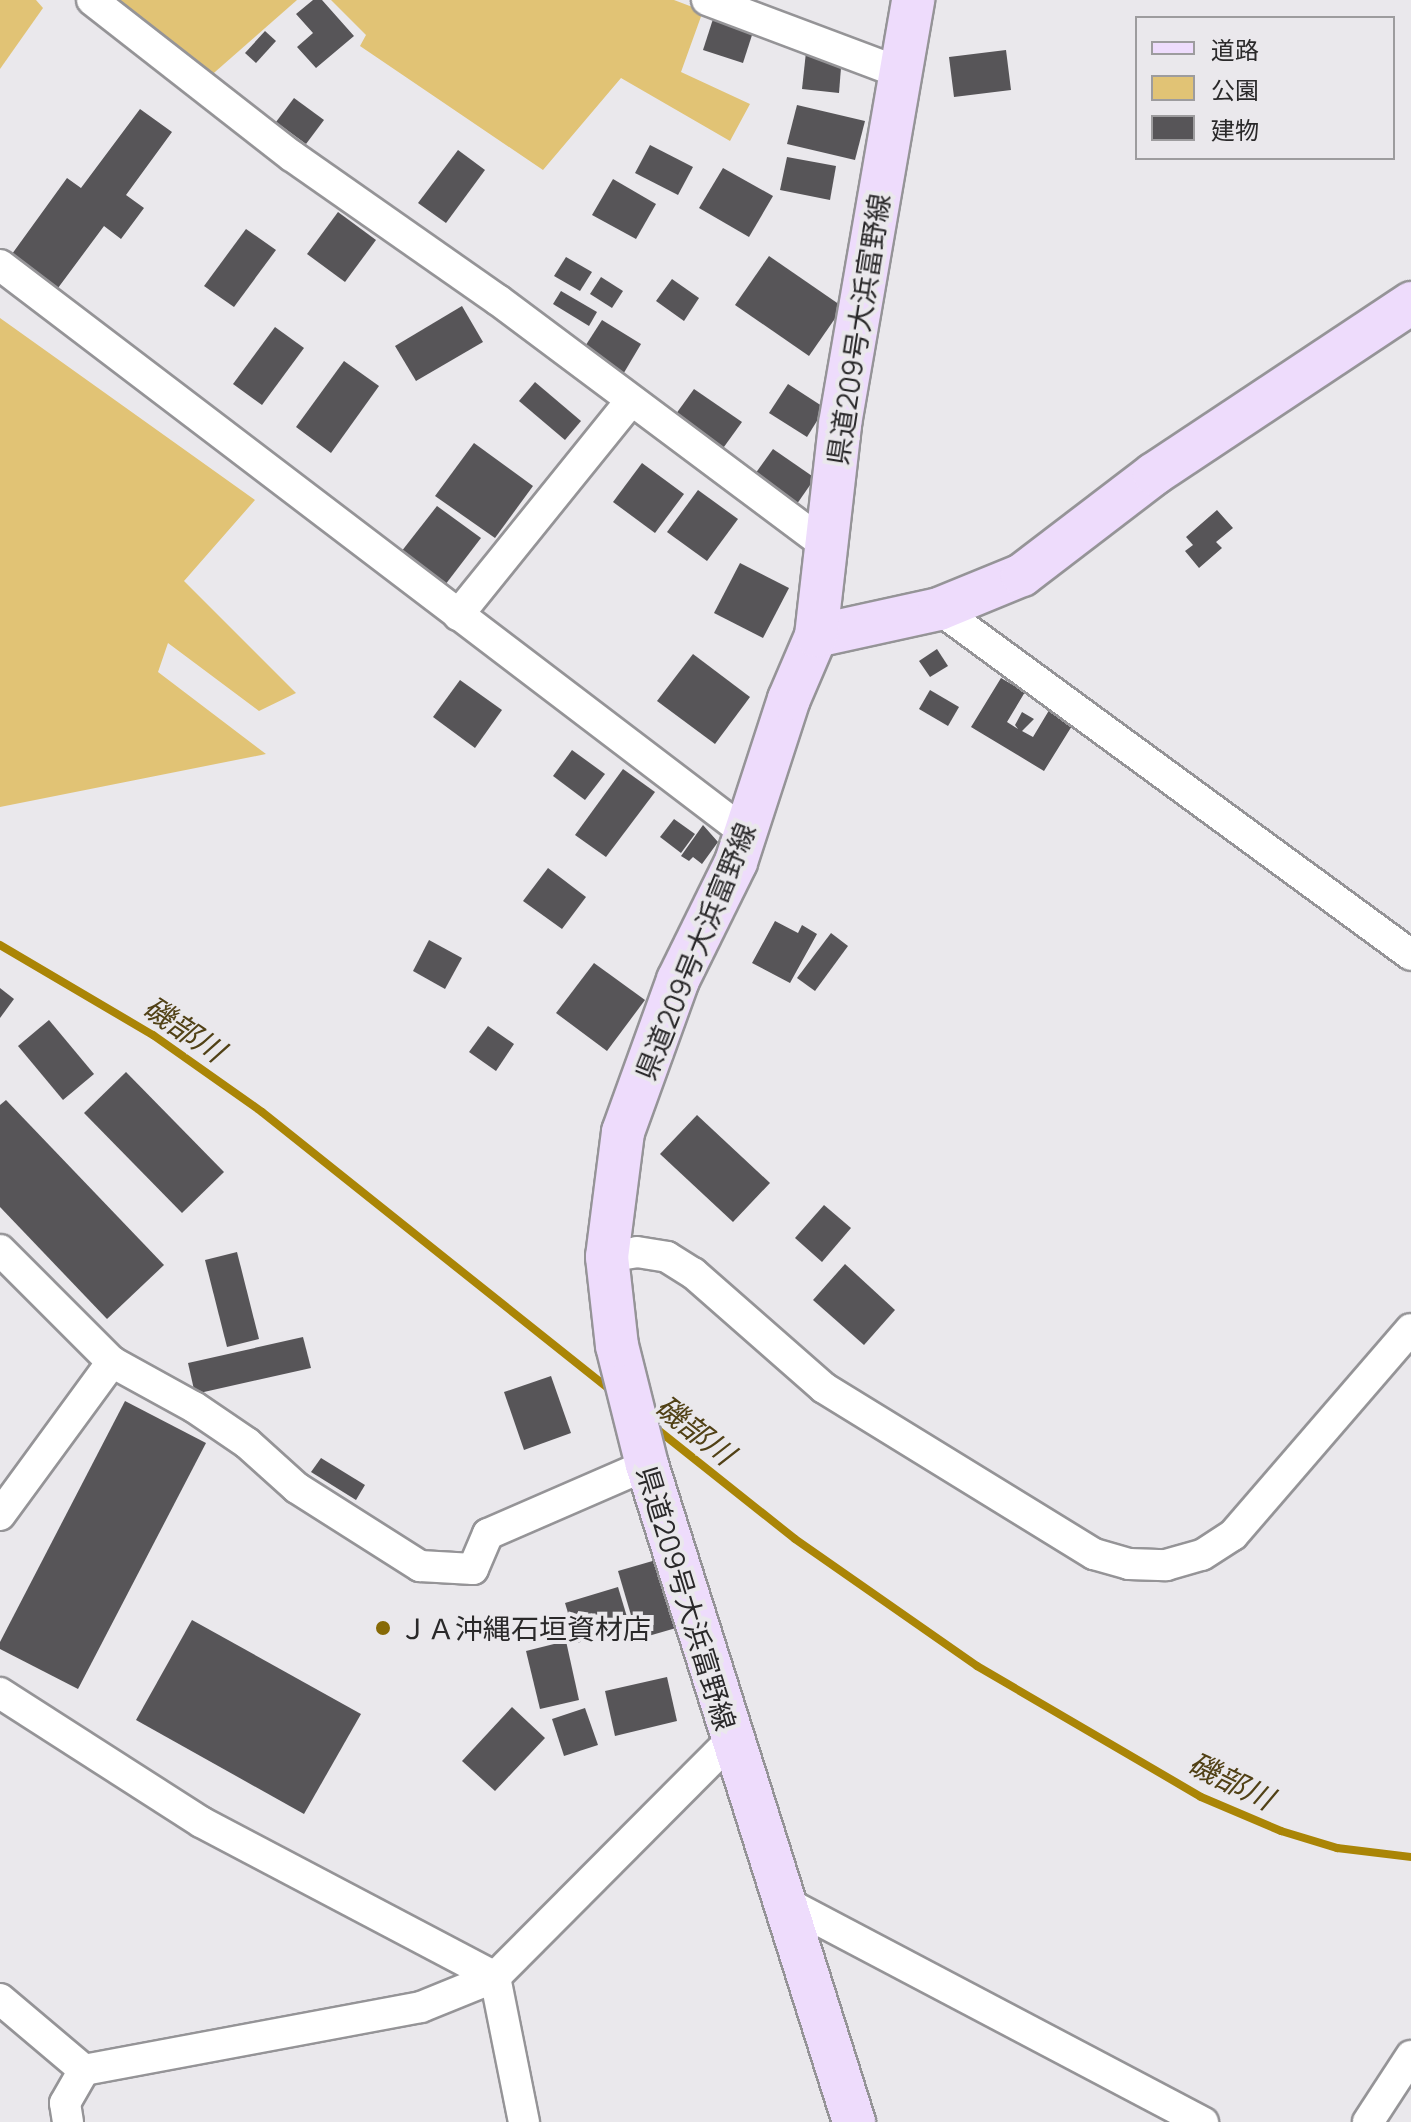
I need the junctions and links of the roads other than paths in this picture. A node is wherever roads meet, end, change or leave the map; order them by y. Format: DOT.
graph roads {
  1 [pos="92,0"];
  2 [pos="707,0"];
  3 [pos="913,0"];
  4 [pos="901,73"];
  5 [pos="0,265"];
  6 [pos="1411,303"];
  7 [pos="630,402"];
  8 [pos="826,545"];
  9 [pos="939,609"];
  10 [pos="458,615"];
  11 [pos="816,636"];
  12 [pos="746,833"];
  13 [pos="1411,955"];
  14 [pos="0,1250"];
  15 [pos="607,1257"];
  16 [pos="1411,1329"];
  17 [pos="112,1362"];
  18 [pos="647,1465"];
  19 [pos="0,1515"];
  20 [pos="0,1693"];
  21 [pos="730,1741"];
  22 [pos="783,1901"];
  23 [pos="495,1977"];
  24 [pos="0,1999"];
  25 [pos="1411,2056"];
  26 [pos="84,2070"];
  27 [pos="68,2122"];
  28 [pos="524,2122"];
  29 [pos="854,2122"];
  30 [pos="1203,2122"];
  31 [pos="1368,2122"];
  1 -- 7 [label="street"];
  2 -- 4 [label="street"];
  3 -- 4 [label="main road, 県道209号大浜富野線"];
  4 -- 8 [label="main road, 県道209号大浜富野線"];
  5 -- 10 [label="street"];
  6 -- 9 [label="main road"];
  7 -- 8 [label="street"];
  7 -- 10 [label="street"];
  8 -- 11 [label="main road, 県道209号大浜富野線"];
  9 -- 11 [label="main road"];
  9 -- 13 [label="street"];
  10 -- 12 [label="street"];
  11 -- 12 [label="main road, 県道209号大浜富野線"];
  12 -- 15 [label="main road, 県道209号大浜富野線"];
  14 -- 17 [label="street"];
  15 -- 16 [label="street"];
  15 -- 18 [label="main road, 県道209号大浜富野線"];
  17 -- 18 [label="street"];
  17 -- 19 [label="street"];
  18 -- 21 [label="main road, 県道209号大浜富野線"];
  20 -- 23 [label="street"];
  21 -- 22 [label="main road, 県道209号大浜富野線"];
  21 -- 23 [label="street"];
  22 -- 29 [label="main road, 県道209号大浜富野線"];
  22 -- 30 [label="street"];
  23 -- 26 [label="street"];
  23 -- 28 [label="street"];
  24 -- 26 [label="street"];
  25 -- 31 [label="street"];
  26 -- 27 [label="street"];
}
